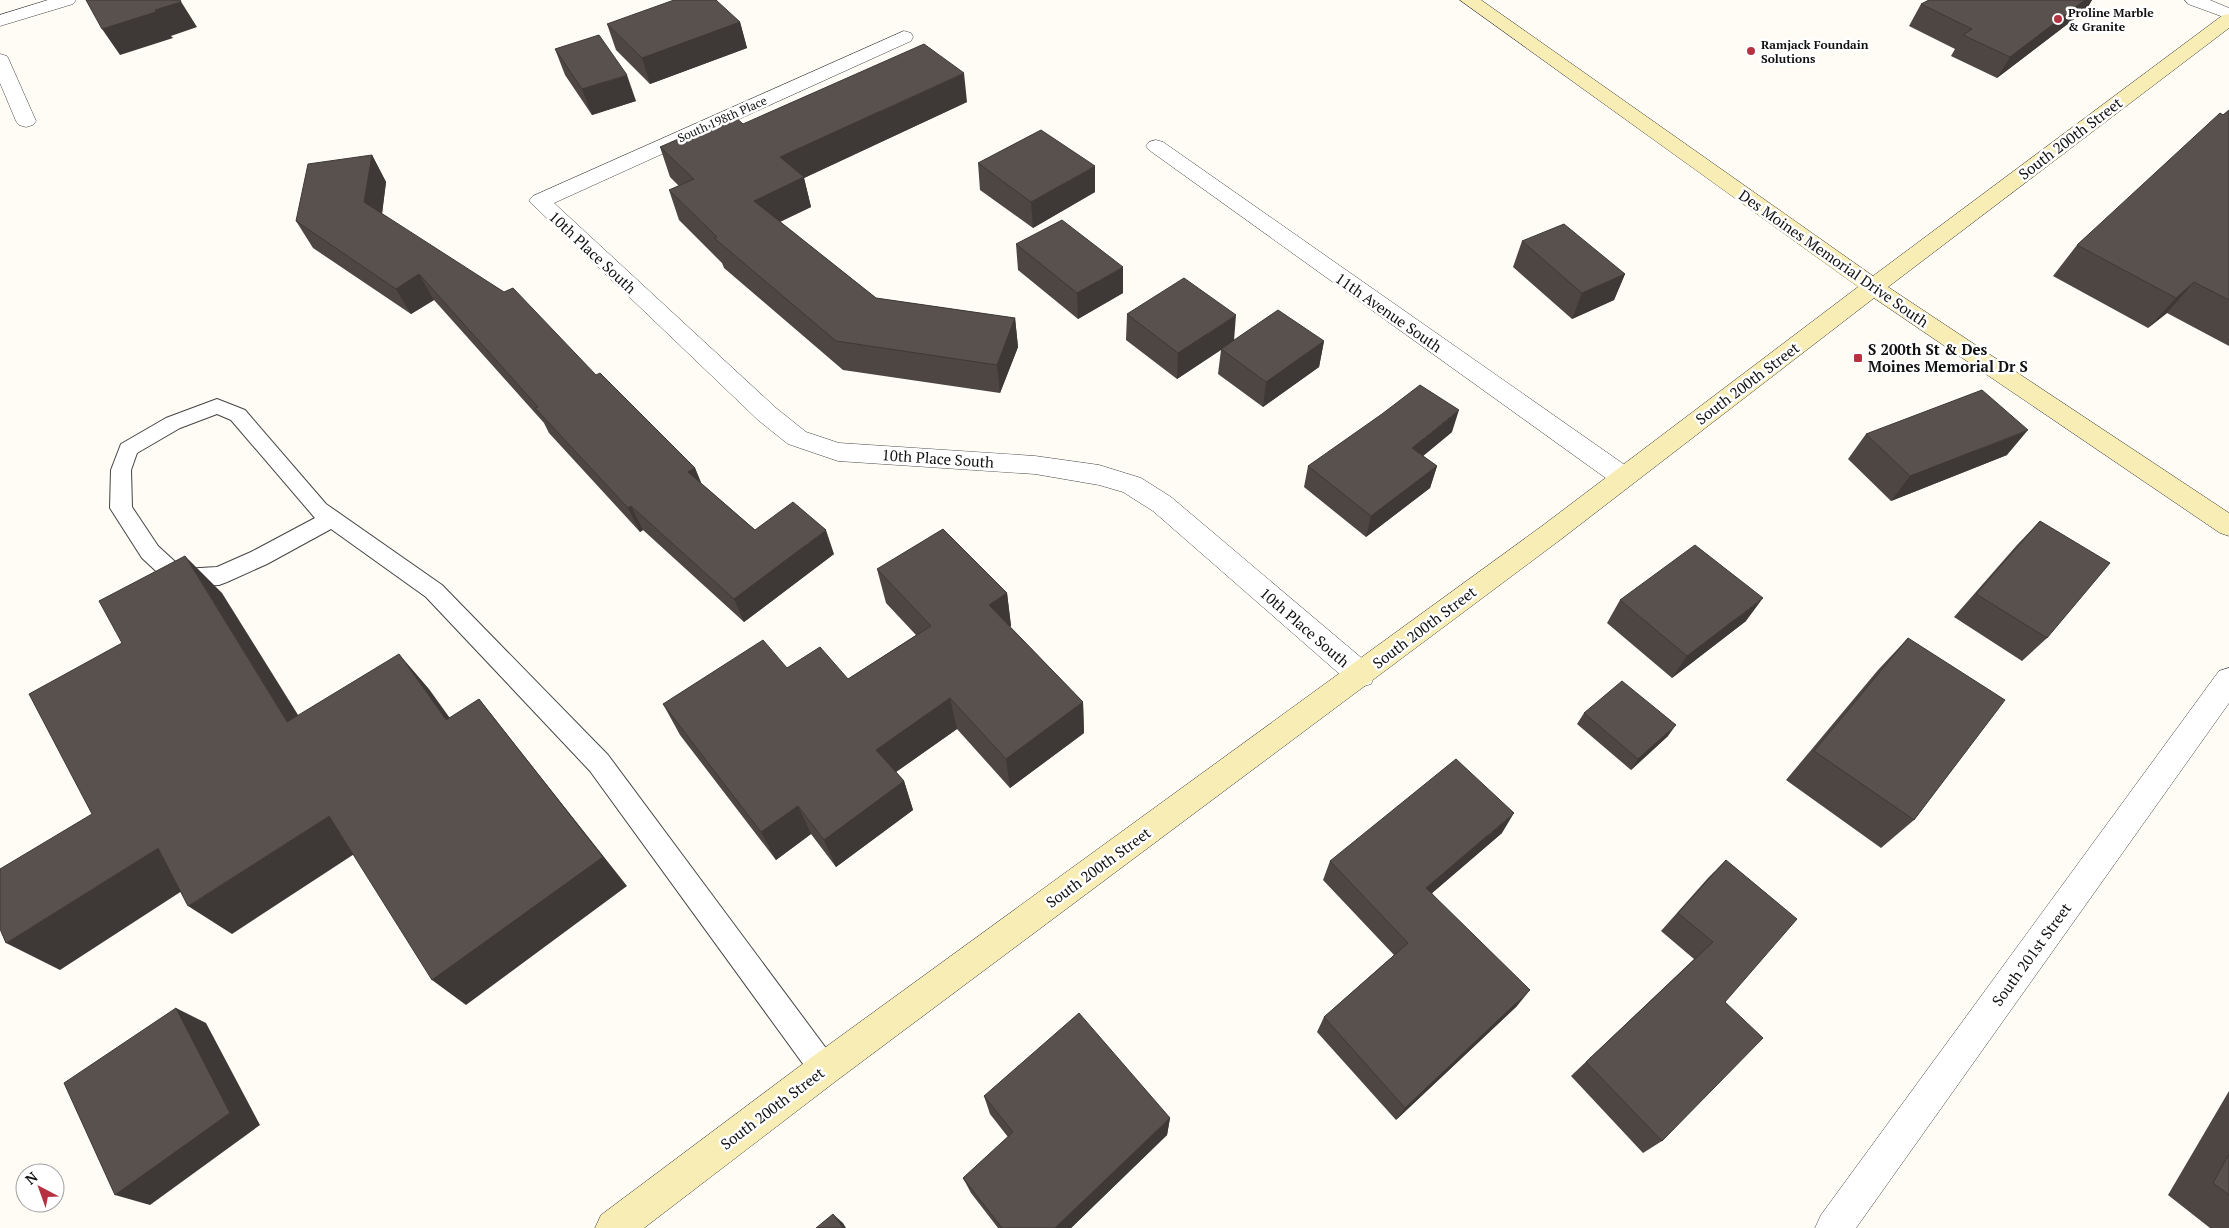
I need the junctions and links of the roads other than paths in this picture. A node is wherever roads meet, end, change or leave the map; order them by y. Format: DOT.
graph roads {
  1 [pos="67,0"];
  2 [pos="1468,0"];
  3 [pos="2194,0"];
  4 [pos="2229,14"];
  5 [pos="2229,19"];
  6 [pos="0,21"];
  7 [pos="904,37"];
  8 [pos="0,60"];
  9 [pos="26,121"];
  10 [pos="1156,146"];
  11 [pos="540,201"];
  12 [pos="1873,287"];
  13 [pos="1623,477"];
  14 [pos="332,519"];
  15 [pos="2229,526"];
  16 [pos="1361,674"];
  17 [pos="2229,680"];
  18 [pos="824,1069"];
  19 [pos="614,1228"];
  20 [pos="1834,1228"];
  1 -- 6 [label="street"];
  2 -- 12 [label="main road, Des Moines Memorial Drive South"];
  3 -- 4 [label="street"];
  5 -- 12 [label="main road, South 200th Street"];
  7 -- 11 [label="street, South 198th Place"];
  8 -- 9 [label="street"];
  10 -- 13 [label="street, 11th Avenue South"];
  11 -- 16 [label="street, 10th Place South"];
  12 -- 13 [label="main road, South 200th Street"];
  12 -- 15 [label="main road, Des Moines Memorial Drive South"];
  13 -- 16 [label="main road, South 200th Street"];
  14 -- 14 [label="lane"];
  14 -- 18 [label="lane"];
  16 -- 18 [label="main road, South 200th Street"];
  17 -- 20 [label="street, South 201st Street"];
  18 -- 19 [label="main road, South 200th Street"];
}
